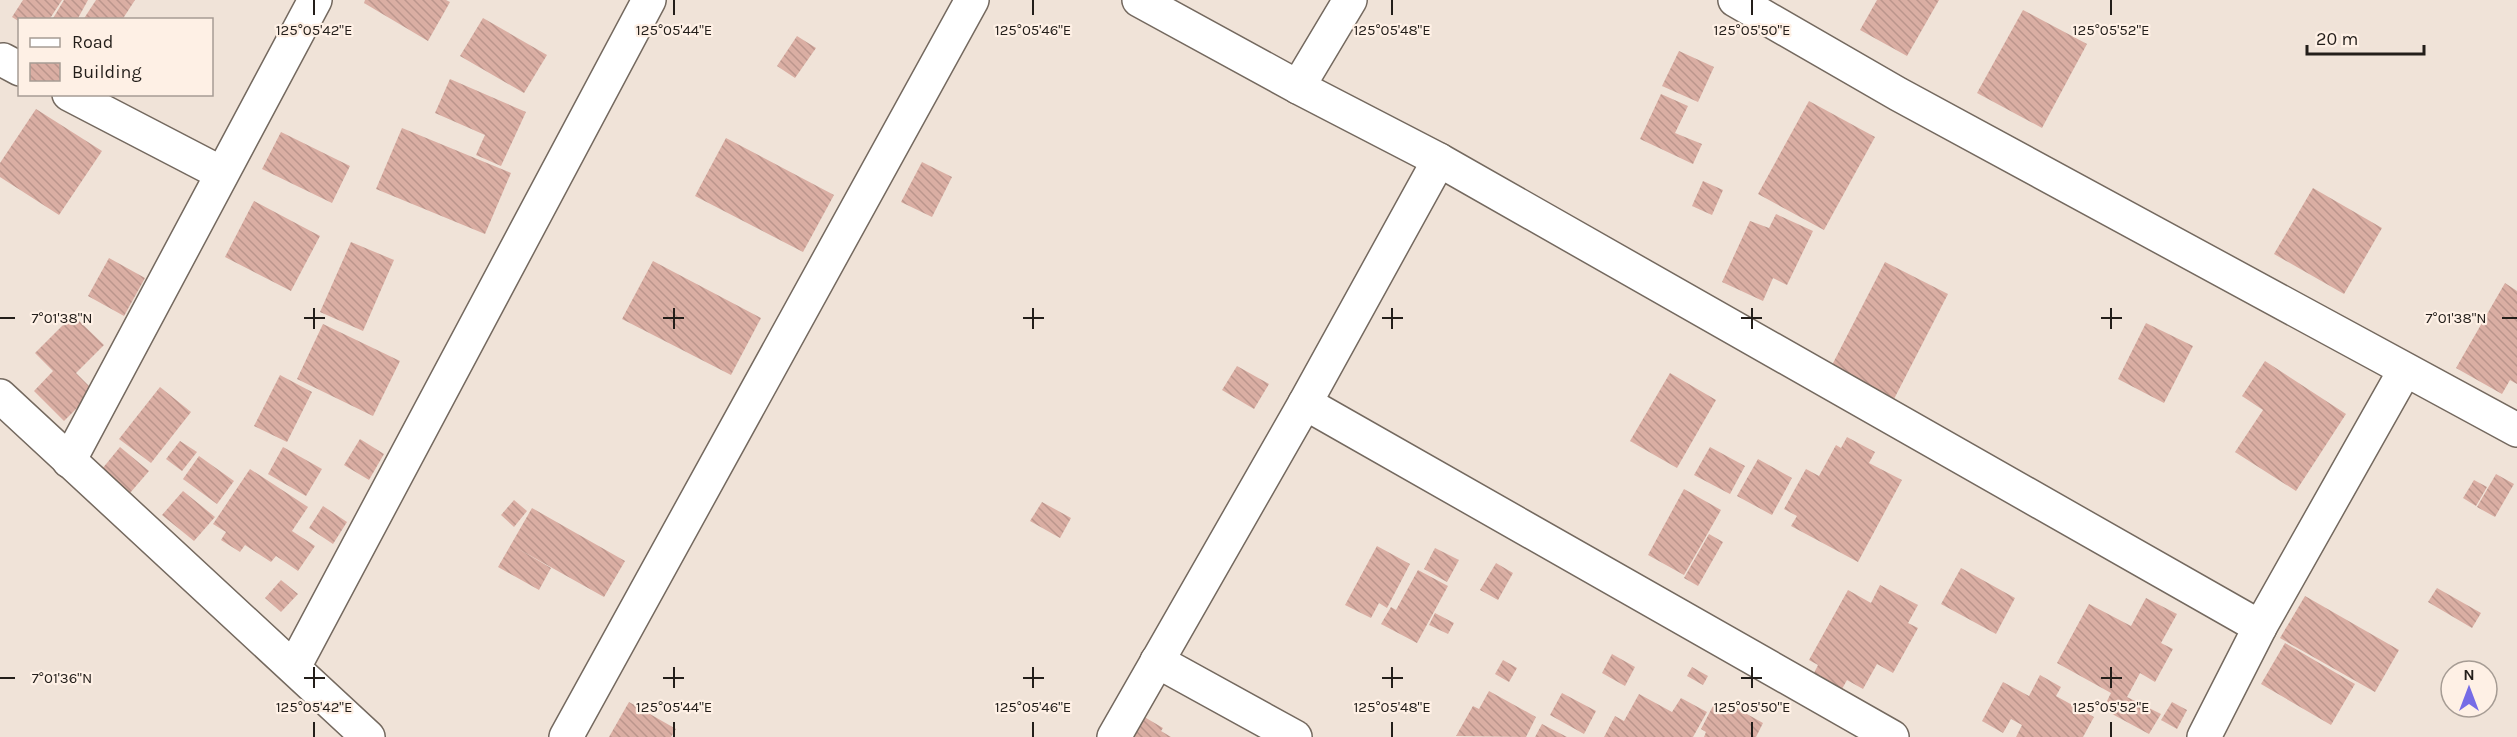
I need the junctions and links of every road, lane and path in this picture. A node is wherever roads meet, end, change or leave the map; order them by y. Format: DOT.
graph roads {
  1 [pos="315,0"];
  2 [pos="649,0"];
  3 [pos="972,0"];
  4 [pos="1139,0"];
  5 [pos="1350,0"];
  6 [pos="1735,0"];
  7 [pos="1298,87"];
  8 [pos="73,96"];
  9 [pos="1439,160"];
  10 [pos="221,173"];
  11 [pos="2405,370"];
  12 [pos="0,396"];
  13 [pos="1305,403"];
  14 [pos="2517,430"];
  15 [pos="69,461"];
  16 [pos="2259,627"];
  17 [pos="1157,661"];
  18 [pos="294,667"];
  19 [pos="368,737"];
  20 [pos="566,737"];
  21 [pos="1114,737"];
  22 [pos="1295,737"];
  23 [pos="1892,737"];
  24 [pos="2204,737"];
  1 -- 10 [label="street"];
  2 -- 18 [label="street"];
  3 -- 20 [label="street"];
  4 -- 7 [label="street"];
  5 -- 7 [label="street"];
  6 -- 11 [label="street"];
  7 -- 9 [label="street"];
  8 -- 10 [label="street"];
  9 -- 13 [label="street"];
  9 -- 16 [label="street"];
  10 -- 15 [label="street"];
  11 -- 14 [label="street"];
  11 -- 16 [label="street"];
  12 -- 15 [label="street"];
  13 -- 17 [label="street"];
  13 -- 23 [label="street"];
  15 -- 18 [label="street"];
  16 -- 24 [label="street"];
  17 -- 21 [label="street"];
  17 -- 22 [label="street"];
  18 -- 19 [label="street"];
}
